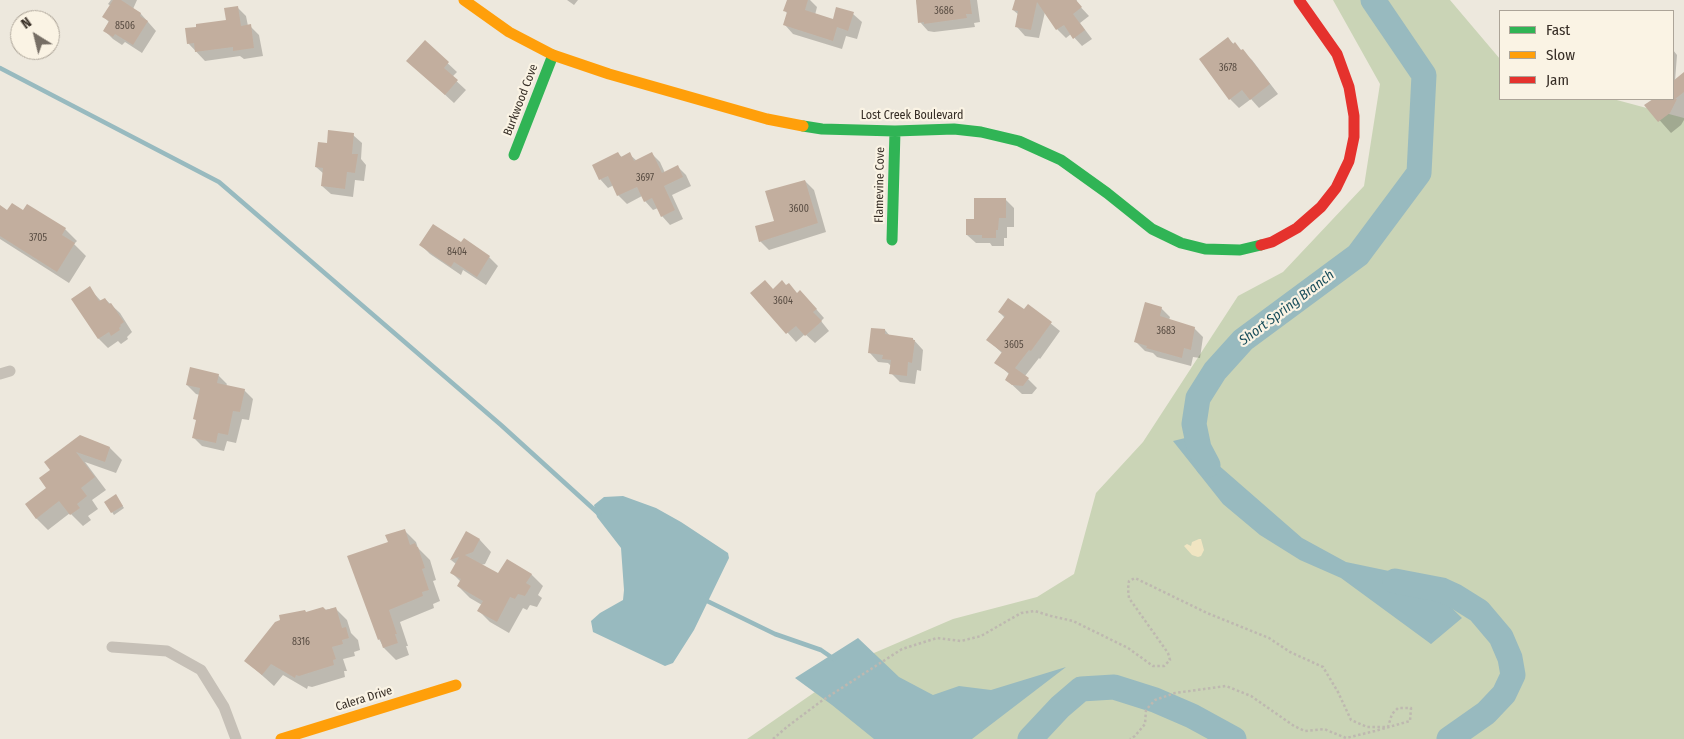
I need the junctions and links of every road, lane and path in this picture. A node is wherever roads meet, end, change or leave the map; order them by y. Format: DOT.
graph roads {
  1 [pos="464,0"];
  2 [pos="1299,0"];
  3 [pos="553,55"];
  4 [pos="895,131"];
  5 [pos="514,155"];
  6 [pos="892,240"];
  7 [pos="112,647"];
  8 [pos="456,685"];
  9 [pos="1388,727"];
  10 [pos="236,739"];
  11 [pos="281,739"];
  12 [pos="773,739"];
  13 [pos="1130,739"];
  1 -- 3 [label="street, Lost Creek Boulevard"];
  2 -- 4 [label="street, Lost Creek Boulevard"];
  3 -- 4 [label="street, Lost Creek Boulevard"];
  3 -- 5 [label="street, Burkwood Cove"];
  4 -- 6 [label="street, Flamevine Cove"];
  7 -- 10 [label="street"];
  8 -- 11 [label="street, Calera Drive"];
  9 -- 9 [label="path"];
  9 -- 12 [label="path"];
  9 -- 13 [label="path"];
}
